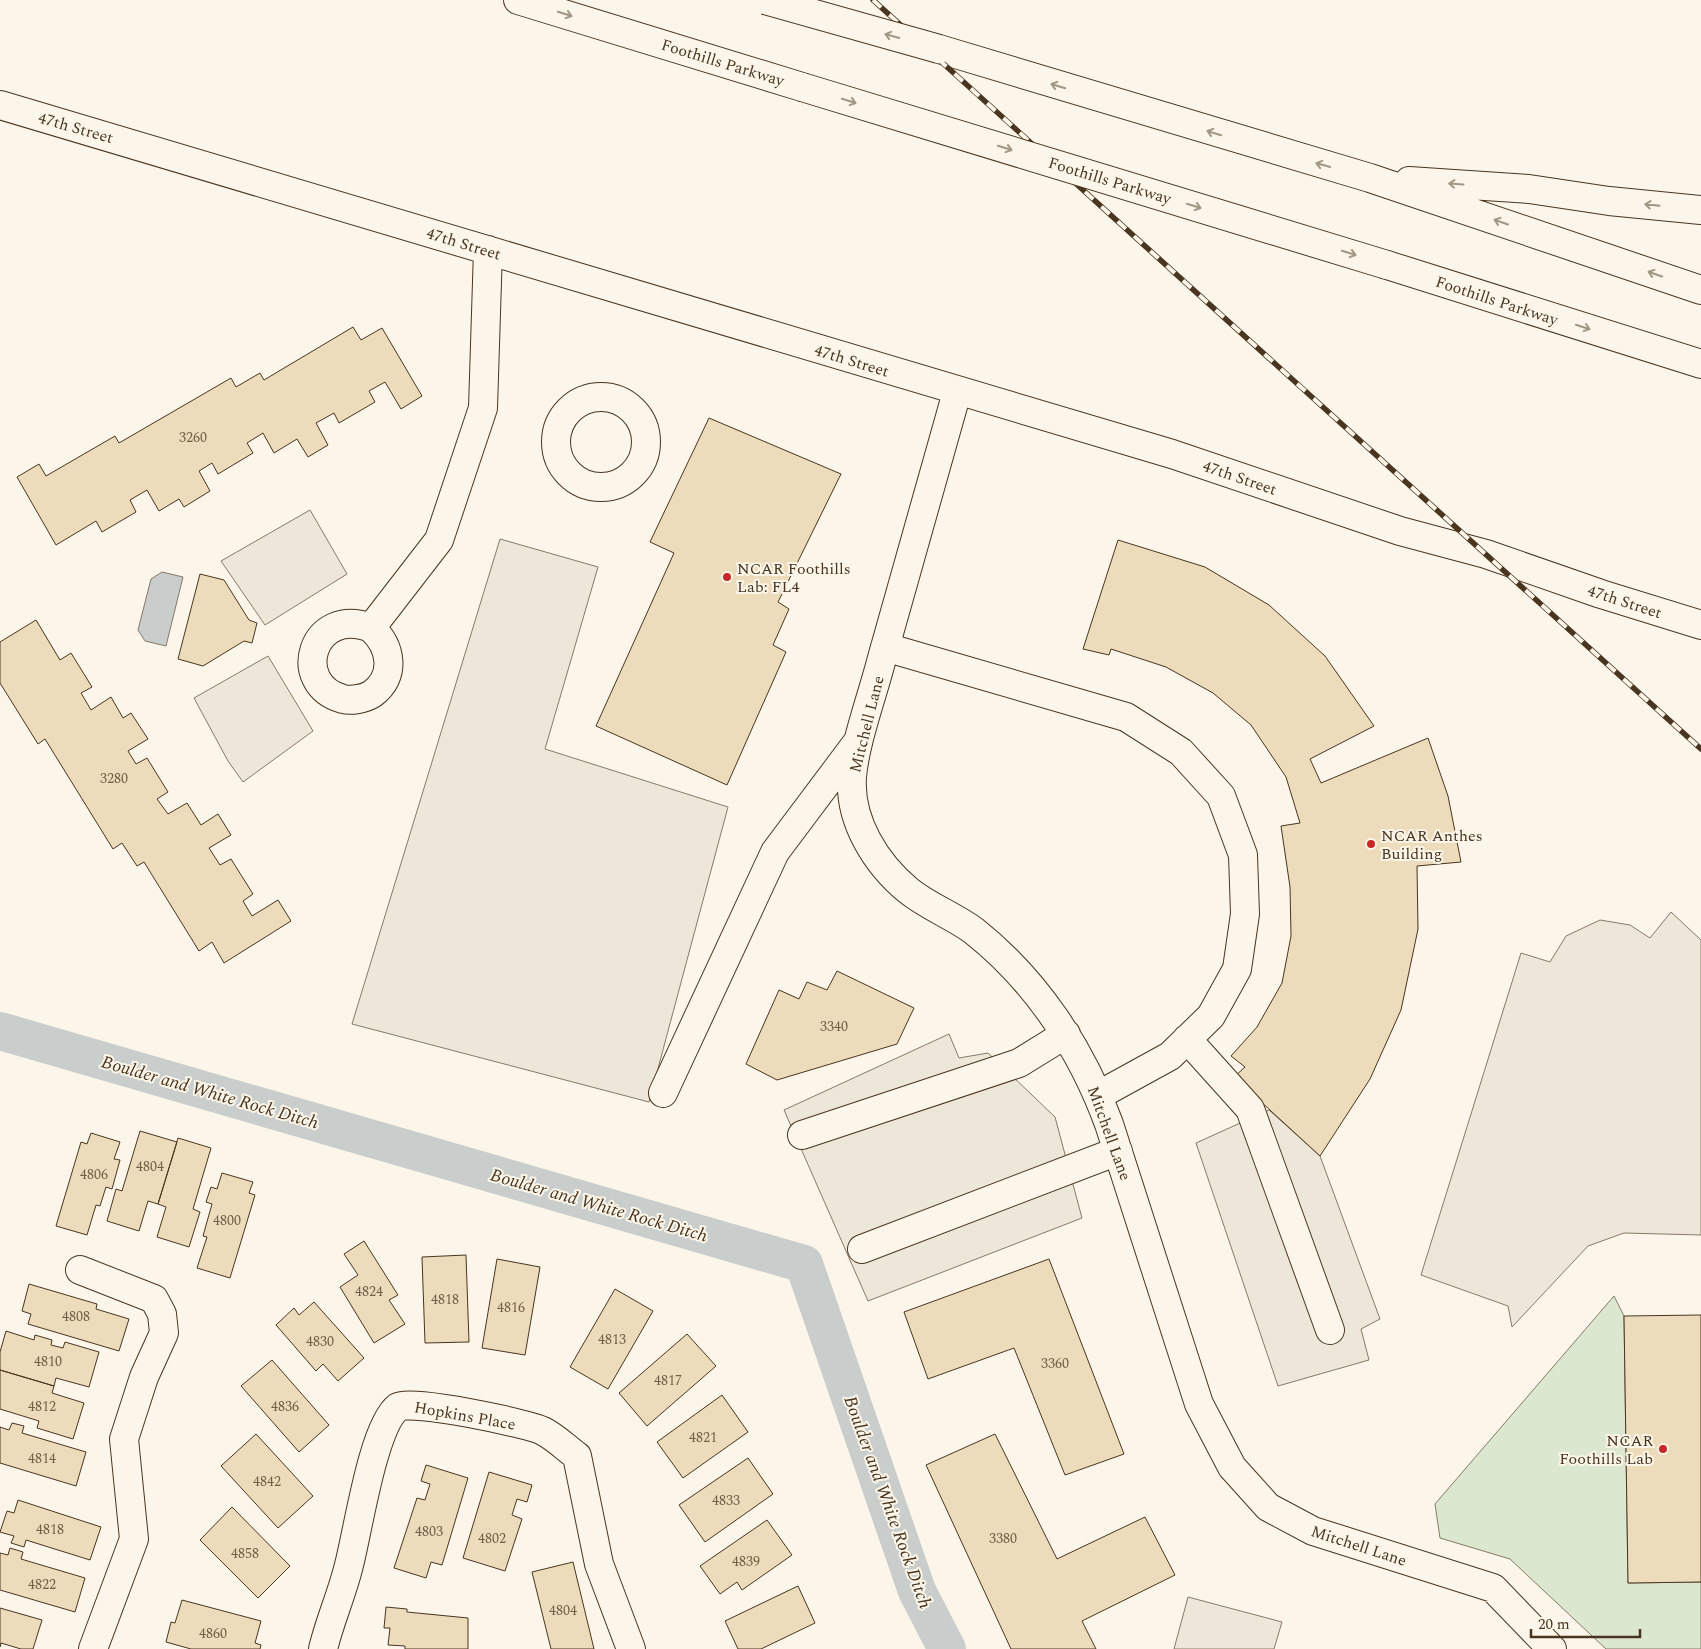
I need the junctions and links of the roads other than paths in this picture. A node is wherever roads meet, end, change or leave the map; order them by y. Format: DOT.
graph roads {
  1 [pos="518,0"];
  2 [pos="765,0"];
  3 [pos="0,105"];
  4 [pos="1370,178"];
  5 [pos="1701,210"];
  6 [pos="488,250"];
  7 [pos="1701,290"];
  8 [pos="1701,364"];
  9 [pos="957,392"];
  10 [pos="1701,625"];
  11 [pos="371,628"];
  12 [pos="885,647"];
  13 [pos="861,738"];
  14 [pos="1066,1034"];
  15 [pos="1187,1040"];
  16 [pos="663,1093"];
  17 [pos="1099,1096"];
  18 [pos="802,1135"];
  19 [pos="1118,1151"];
  20 [pos="862,1249"];
  21 [pos="80,1270"];
  22 [pos="1330,1330"];
  23 [pos="93,1649"];
  24 [pos="324,1649"];
  25 [pos="631,1649"];
  26 [pos="1552,1649"];
  1 -- 8 [label="main road, Foothills Parkway, one-way, bridge"];
  4 -- 2 [label="main road, one-way, bridge"];
  3 -- 6 [label="main road, 47th Street"];
  5 -- 4 [label="main road, one-way"];
  7 -- 4 [label="main road, one-way"];
  6 -- 9 [label="main road, 47th Street"];
  6 -- 11 [label="main road"];
  9 -- 10 [label="main road, 47th Street"];
  9 -- 12 [label="main road, Mitchell Lane"];
  12 -- 13 [label="main road, Mitchell Lane"];
  12 -- 15 [label="main road"];
  13 -- 14 [label="main road, Mitchell Lane"];
  13 -- 16 [label="main road"];
  14 -- 17 [label="main road, Mitchell Lane"];
  14 -- 18 [label="main road"];
  15 -- 17 [label="main road"];
  15 -- 22 [label="main road"];
  17 -- 19 [label="main road, Mitchell Lane"];
  19 -- 20 [label="main road"];
  19 -- 26 [label="main road, Mitchell Lane"];
  21 -- 23 [label="main road"];
  24 -- 25 [label="main road, Hopkins Place"];
}
